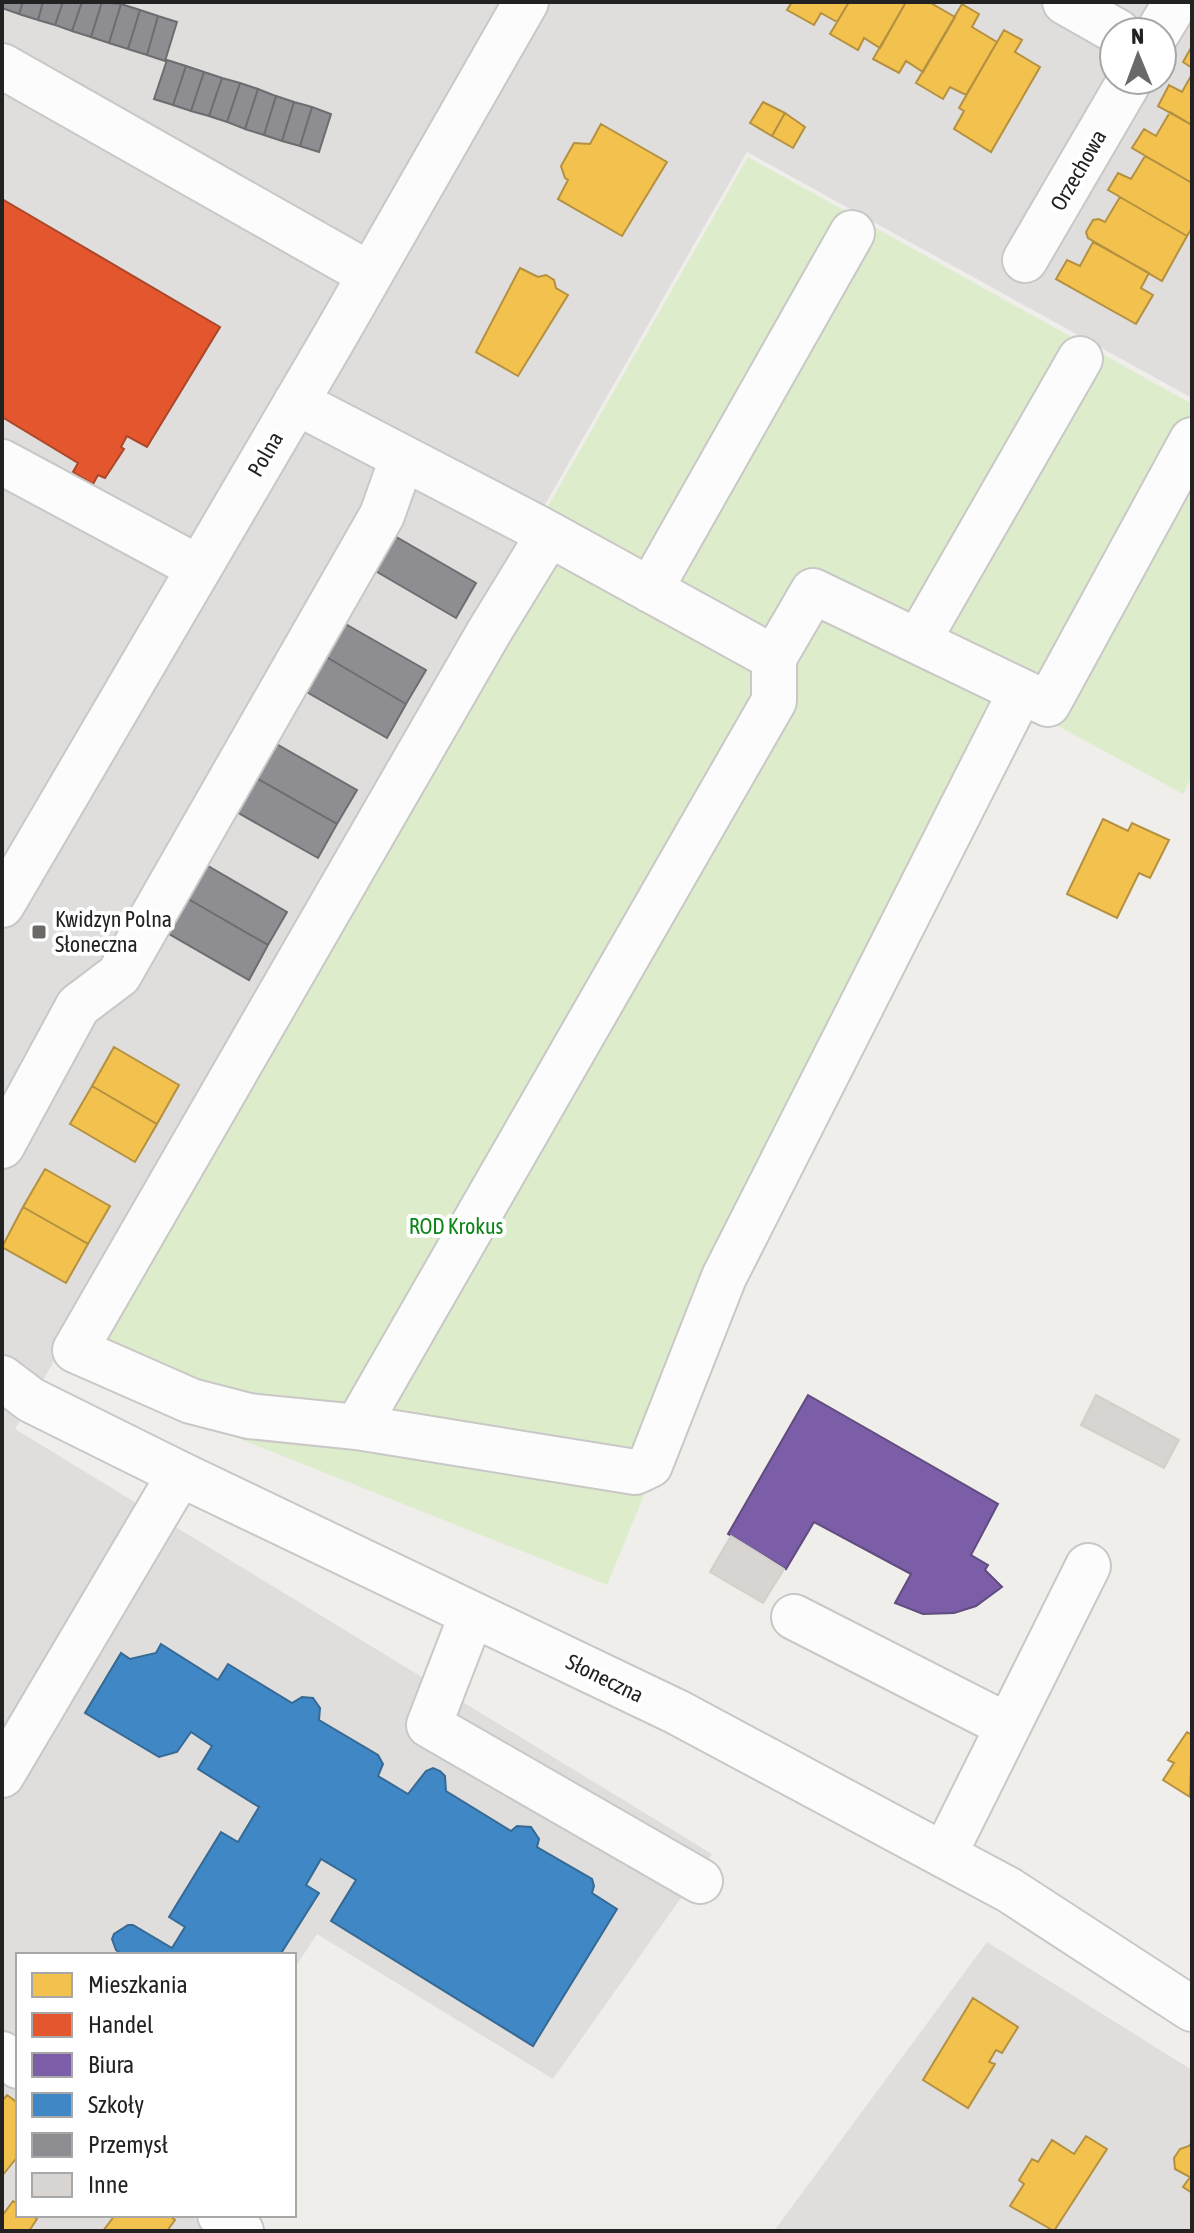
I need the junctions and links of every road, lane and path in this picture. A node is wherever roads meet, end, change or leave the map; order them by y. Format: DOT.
graph roads {
  1 [pos="526,2"];
  2 [pos="1065,2"];
  3 [pos="1098,21"];
  4 [pos="2,66"];
  5 [pos="1121,96"];
  6 [pos="852,233"];
  7 [pos="1025,260"];
  8 [pos="369,274"];
  9 [pos="1080,359"];
  10 [pos="296,402"];
  11 [pos="1192,440"];
  12 [pos="402,459"];
  13 [pos="2,462"];
  14 [pos="549,534"];
  15 [pos="199,568"];
  16 [pos="650,590"];
  17 [pos="918,641"];
  18 [pos="774,658"];
  19 [pos="1021,691"];
  20 [pos="2,905"];
  21 [pos="2,1146"];
  22 [pos="2,1378"];
  23 [pos="357,1427"];
  24 [pos="180,1474"];
  25 [pos="1088,1566"];
  26 [pos="472,1614"];
  27 [pos="794,1617"];
  28 [pos="1008,1726"];
  29 [pos="2,1775"];
  30 [pos="944,1855"];
  31 [pos="700,1881"];
  32 [pos="1192,2009"];
  33 [pos="223,2217"];
  34 [pos="241,2231"];
  1 -- 8 [label="street, Polna"];
  2 -- 3 [label="street"];
  4 -- 8 [label="street"];
  5 -- 7 [label="street, Orzechowa"];
  6 -- 16 [label="street"];
  8 -- 10 [label="street, Polna"];
  9 -- 17 [label="street"];
  10 -- 12 [label="street"];
  10 -- 15 [label="street, Polna"];
  11 -- 19 [label="street"];
  12 -- 14 [label="street"];
  12 -- 21 [label="street"];
  13 -- 15 [label="street"];
  14 -- 16 [label="street"];
  14 -- 23 [label="street"];
  15 -- 20 [label="street, Polna"];
  16 -- 18 [label="street"];
  17 -- 18 [label="street"];
  17 -- 19 [label="street"];
  18 -- 23 [label="street"];
  19 -- 23 [label="street"];
  22 -- 24 [label="street, Słoneczna"];
  24 -- 26 [label="street, Słoneczna"];
  24 -- 29 [label="street"];
  25 -- 28 [label="street"];
  26 -- 30 [label="street, Słoneczna"];
  26 -- 31 [label="street"];
  27 -- 28 [label="street"];
  28 -- 30 [label="street"];
  30 -- 32 [label="street, Słoneczna"];
  33 -- 34 [label="street"];
}
